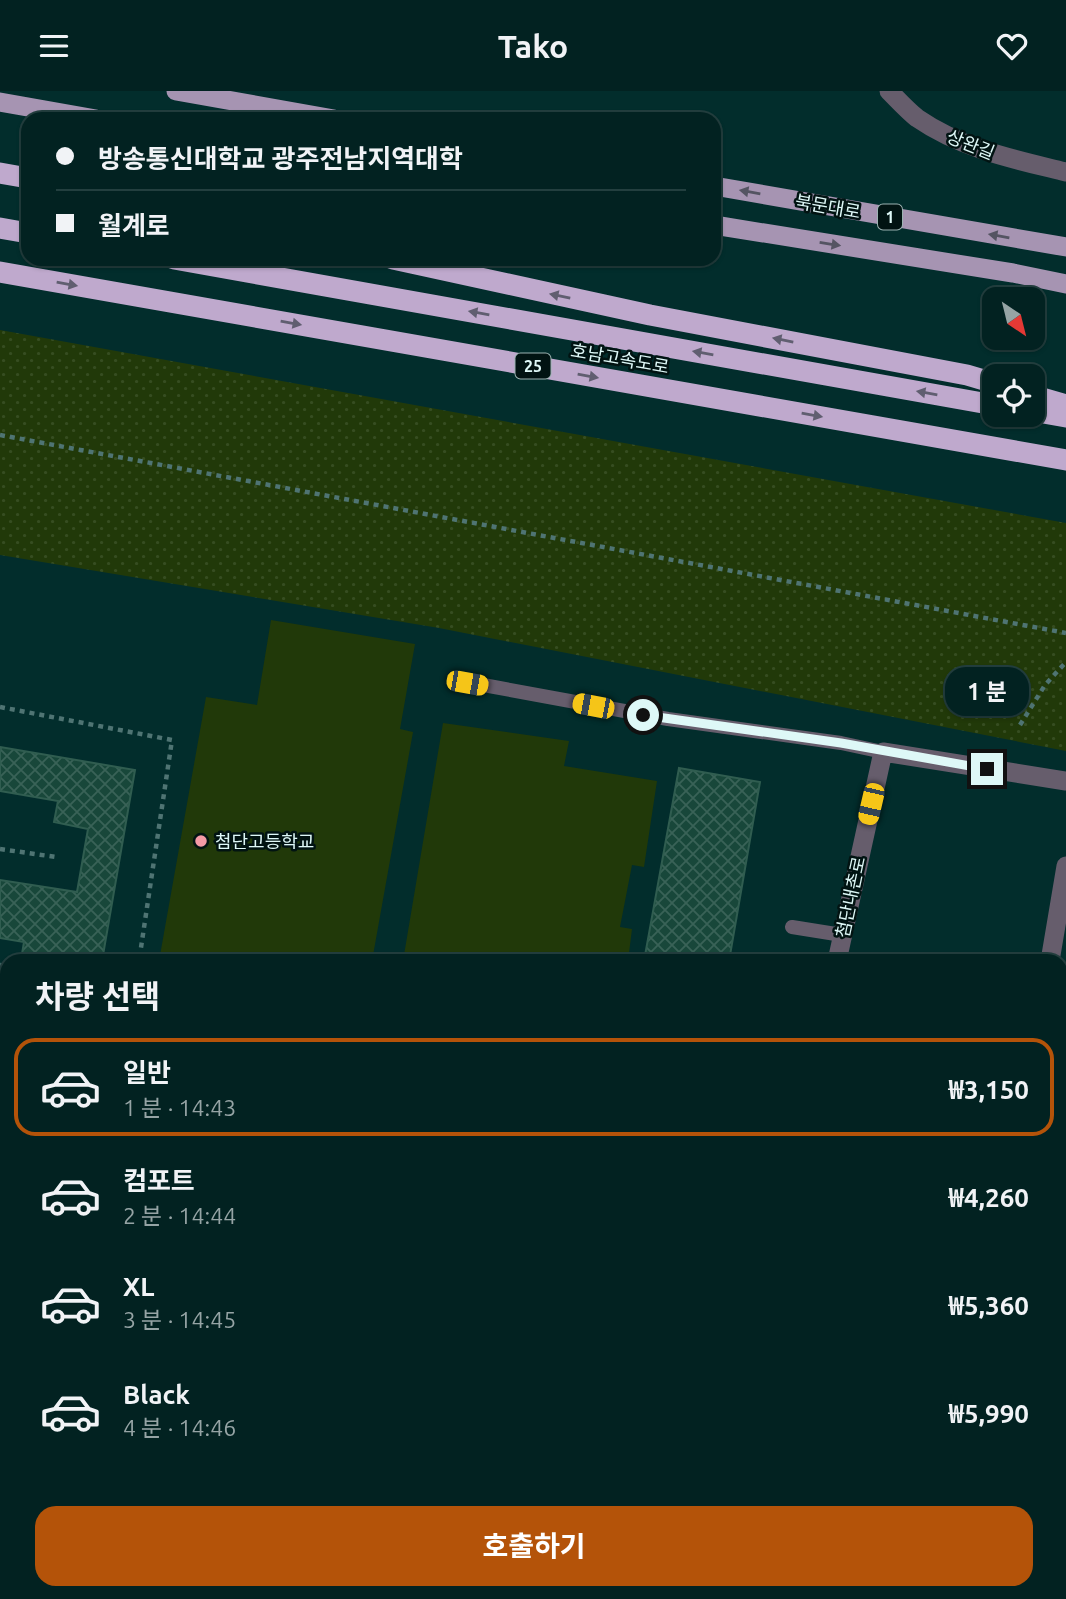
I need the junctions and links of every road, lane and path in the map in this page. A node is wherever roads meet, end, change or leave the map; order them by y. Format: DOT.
graph roads {
  1 [pos="176,91"];
  2 [pos="889,91"];
  3 [pos="0,101"];
  4 [pos="59,112"];
  5 [pos="294,112"];
  6 [pos="1066,172"];
  7 [pos="0,173"];
  8 [pos="21,177"];
  9 [pos="721,187"];
  10 [pos="721,226"];
  11 [pos="0,228"];
  12 [pos="21,232"];
  13 [pos="1066,247"];
  14 [pos="213,266"];
  15 [pos="425,266"];
  16 [pos="0,272"];
  17 [pos="1066,284"];
  18 [pos="982,379"];
  19 [pos="1045,399"];
  20 [pos="982,403"];
  21 [pos="1066,405"];
  22 [pos="1045,413"];
  23 [pos="1066,417"];
  24 [pos="0,435"];
  25 [pos="1066,460"];
  26 [pos="1066,633"];
  27 [pos="1066,662"];
  28 [pos="467,683"];
  29 [pos="0,707"];
  30 [pos="1020,725"];
  31 [pos="883,752"];
  32 [pos="1066,782"];
  33 [pos="0,849"];
  34 [pos="56,857"];
  35 [pos="1066,866"];
  36 [pos="792,927"];
  37 [pos="842,935"];
  38 [pos="140,954"];
  39 [pos="838,954"];
  40 [pos="1051,954"];
  1 -- 5 [label="main road"];
  2 -- 6 [label="street, 상완길"];
  3 -- 4 [label="main road"];
  7 -- 8 [label="highway"];
  13 -- 9 [label="main road, 북문대로 / 1, one-way"];
  10 -- 17 [label="main road, 북문대로 / 1, one-way"];
  11 -- 12 [label="highway"];
  20 -- 14 [label="highway, 호남고속도로, one-way"];
  18 -- 15 [label="highway, one-way"];
  16 -- 25 [label="highway, 호남고속도로 / 25, one-way"];
  19 -- 21 [label="highway"];
  22 -- 23 [label="highway"];
  24 -- 26 [label="path"];
  27 -- 30 [label="path"];
  28 -- 31 [label="lane"];
  29 -- 38 [label="path"];
  31 -- 32 [label="street"];
  31 -- 37 [label="street, 첨단내촌로"];
  33 -- 34 [label="path"];
  35 -- 40 [label="street"];
  36 -- 37 [label="lane"];
  37 -- 39 [label="street, 첨단내촌로"];
}
